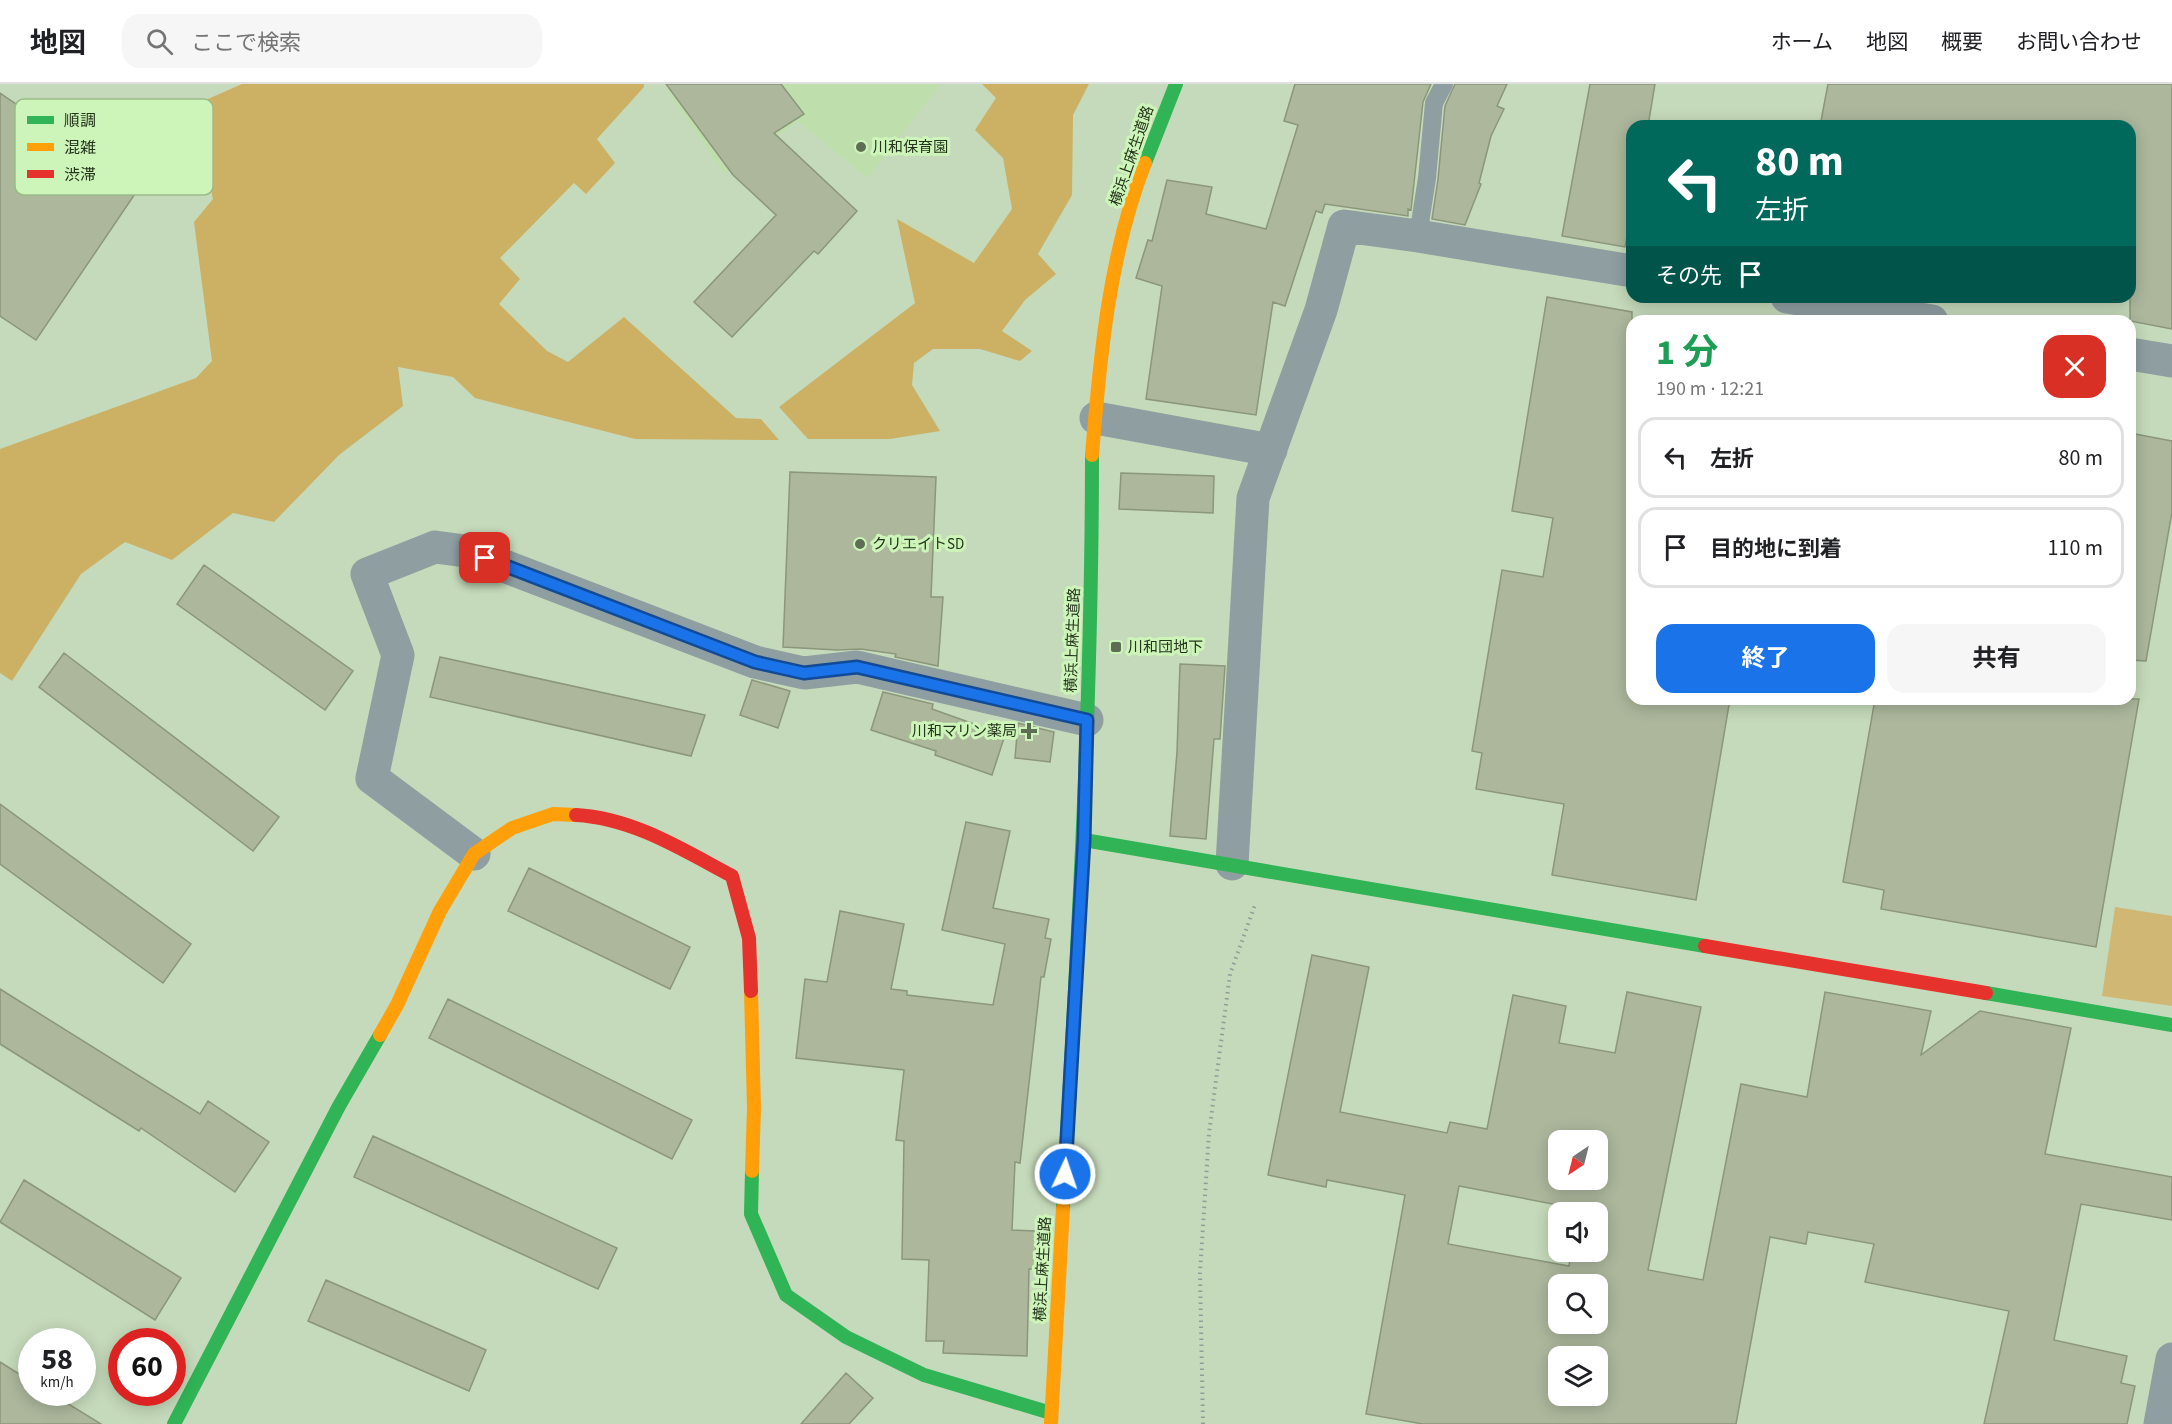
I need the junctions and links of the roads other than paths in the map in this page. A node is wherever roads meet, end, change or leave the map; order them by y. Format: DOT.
graph roads {
  1 [pos="1176,84"];
  2 [pos="1444,84"];
  3 [pos="1418,236"];
  4 [pos="1626,270"];
  5 [pos="1823,303"];
  6 [pos="1896,315"];
  7 [pos="2136,355"];
  8 [pos="2172,361"];
  9 [pos="1096,418"];
  10 [pos="1271,450"];
  11 [pos="1087,720"];
  12 [pos="1084,840"];
  13 [pos="474,854"];
  14 [pos="1232,864"];
  15 [pos="2172,1025"];
  16 [pos="2172,1359"];
  17 [pos="1051,1418"];
  18 [pos="174,1424"];
  19 [pos="2160,1424"];
  1 -- 9 [label="street, 横浜上麻生道路"];
  2 -- 3 [label="lane"];
  3 -- 4 [label="street"];
  3 -- 10 [label="street"];
  5 -- 6 [label="street"];
  7 -- 8 [label="street"];
  9 -- 10 [label="street"];
  9 -- 11 [label="street, 横浜上麻生道路"];
  10 -- 14 [label="street"];
  11 -- 12 [label="street, 横浜上麻生道路"];
  11 -- 13 [label="street"];
  12 -- 14 [label="street"];
  12 -- 17 [label="street, 横浜上麻生道路"];
  13 -- 17 [label="street"];
  13 -- 18 [label="street"];
  14 -- 15 [label="street"];
  16 -- 19 [label="street"];
}
